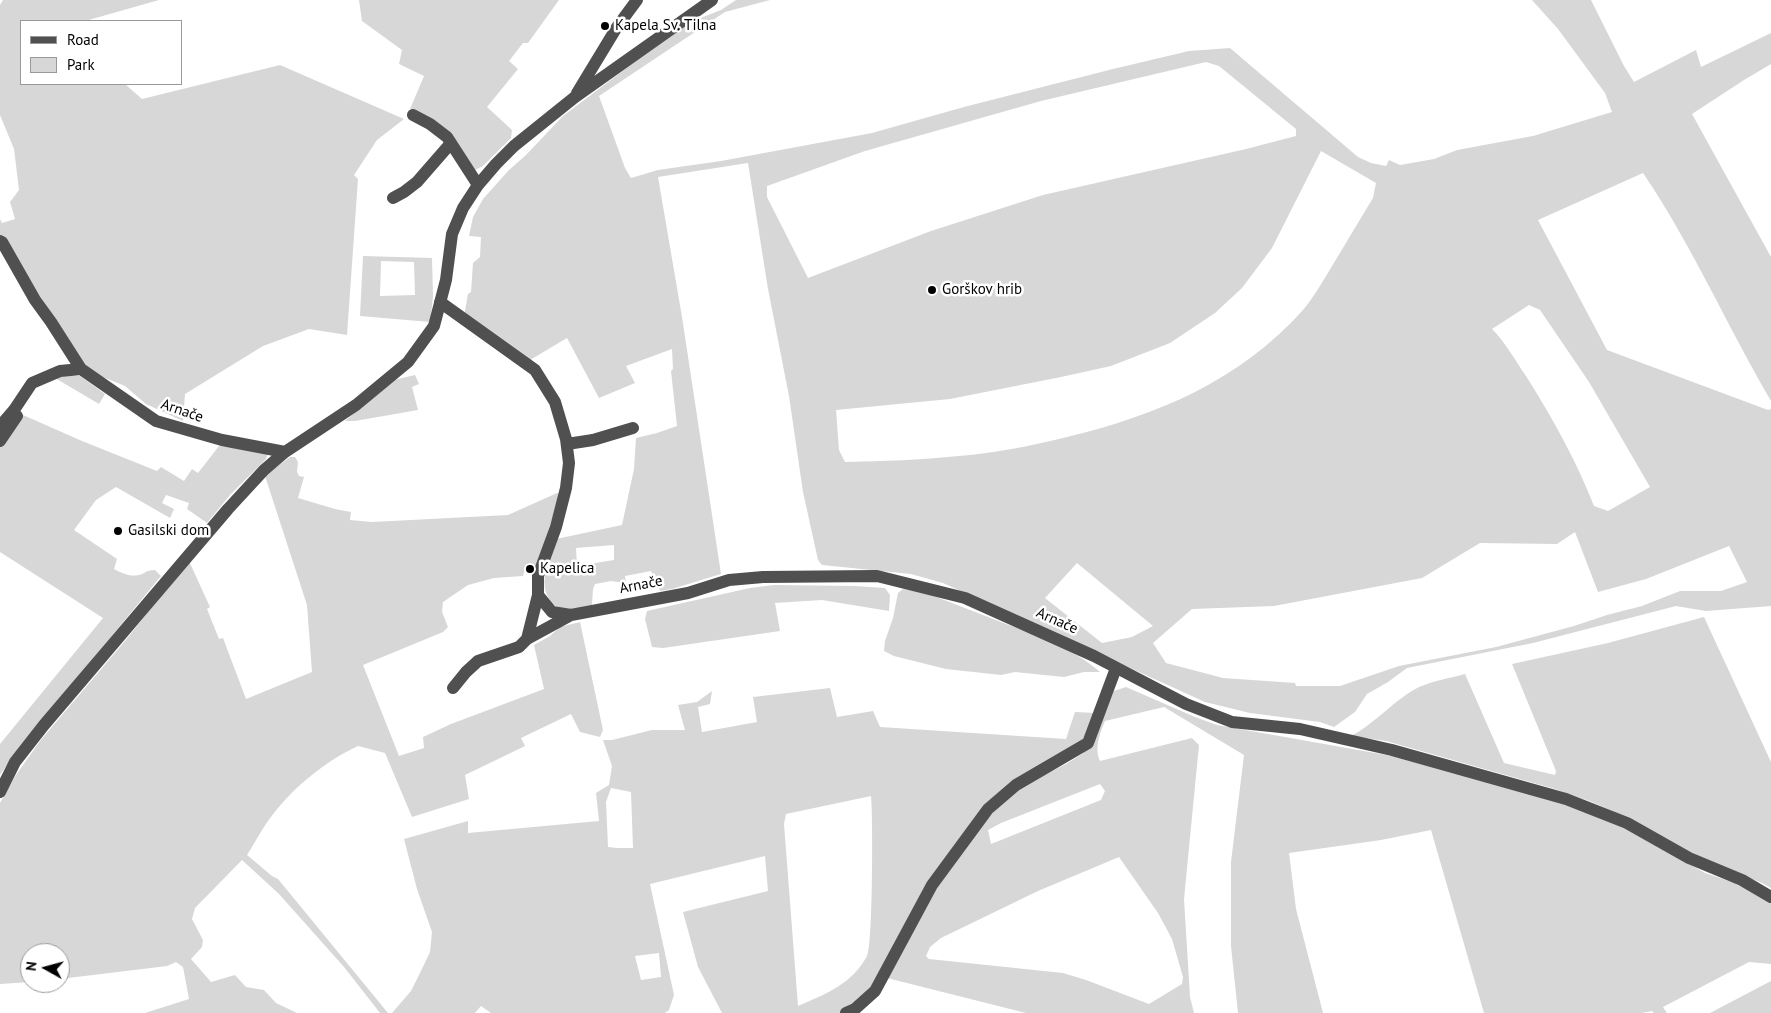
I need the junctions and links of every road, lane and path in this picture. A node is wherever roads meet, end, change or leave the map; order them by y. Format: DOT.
graph roads {
  1 [pos="638,0"];
  2 [pos="712,0"];
  3 [pos="575,97"];
  4 [pos="413,115"];
  5 [pos="451,142"];
  6 [pos="478,185"];
  7 [pos="393,198"];
  8 [pos="0,241"];
  9 [pos="440,302"];
  10 [pos="81,369"];
  11 [pos="24,396"];
  12 [pos="0,426"];
  13 [pos="634,428"];
  14 [pos="0,441"];
  15 [pos="567,444"];
  16 [pos="285,452"];
  17 [pos="538,595"];
  18 [pos="571,615"];
  19 [pos="527,639"];
  20 [pos="1116,668"];
  21 [pos="453,688"];
  22 [pos="0,792"];
  23 [pos="1771,897"];
  24 [pos="846,1013"];
  1 -- 3 [label="street"];
  2 -- 3 [label="street"];
  3 -- 6 [label="street"];
  4 -- 5 [label="street"];
  5 -- 6 [label="street"];
  5 -- 7 [label="street"];
  6 -- 9 [label="street"];
  8 -- 10 [label="street, Arnače"];
  9 -- 15 [label="street"];
  9 -- 16 [label="street"];
  10 -- 11 [label="street"];
  10 -- 16 [label="street, Arnače"];
  11 -- 12 [label="street"];
  11 -- 14 [label="street"];
  13 -- 15 [label="street"];
  15 -- 17 [label="street"];
  16 -- 22 [label="street"];
  17 -- 18 [label="street, Arnače"];
  17 -- 19 [label="street"];
  18 -- 19 [label="street"];
  18 -- 20 [label="street, Arnače"];
  19 -- 21 [label="street"];
  20 -- 23 [label="street, Arnače"];
  20 -- 24 [label="street"];
}
